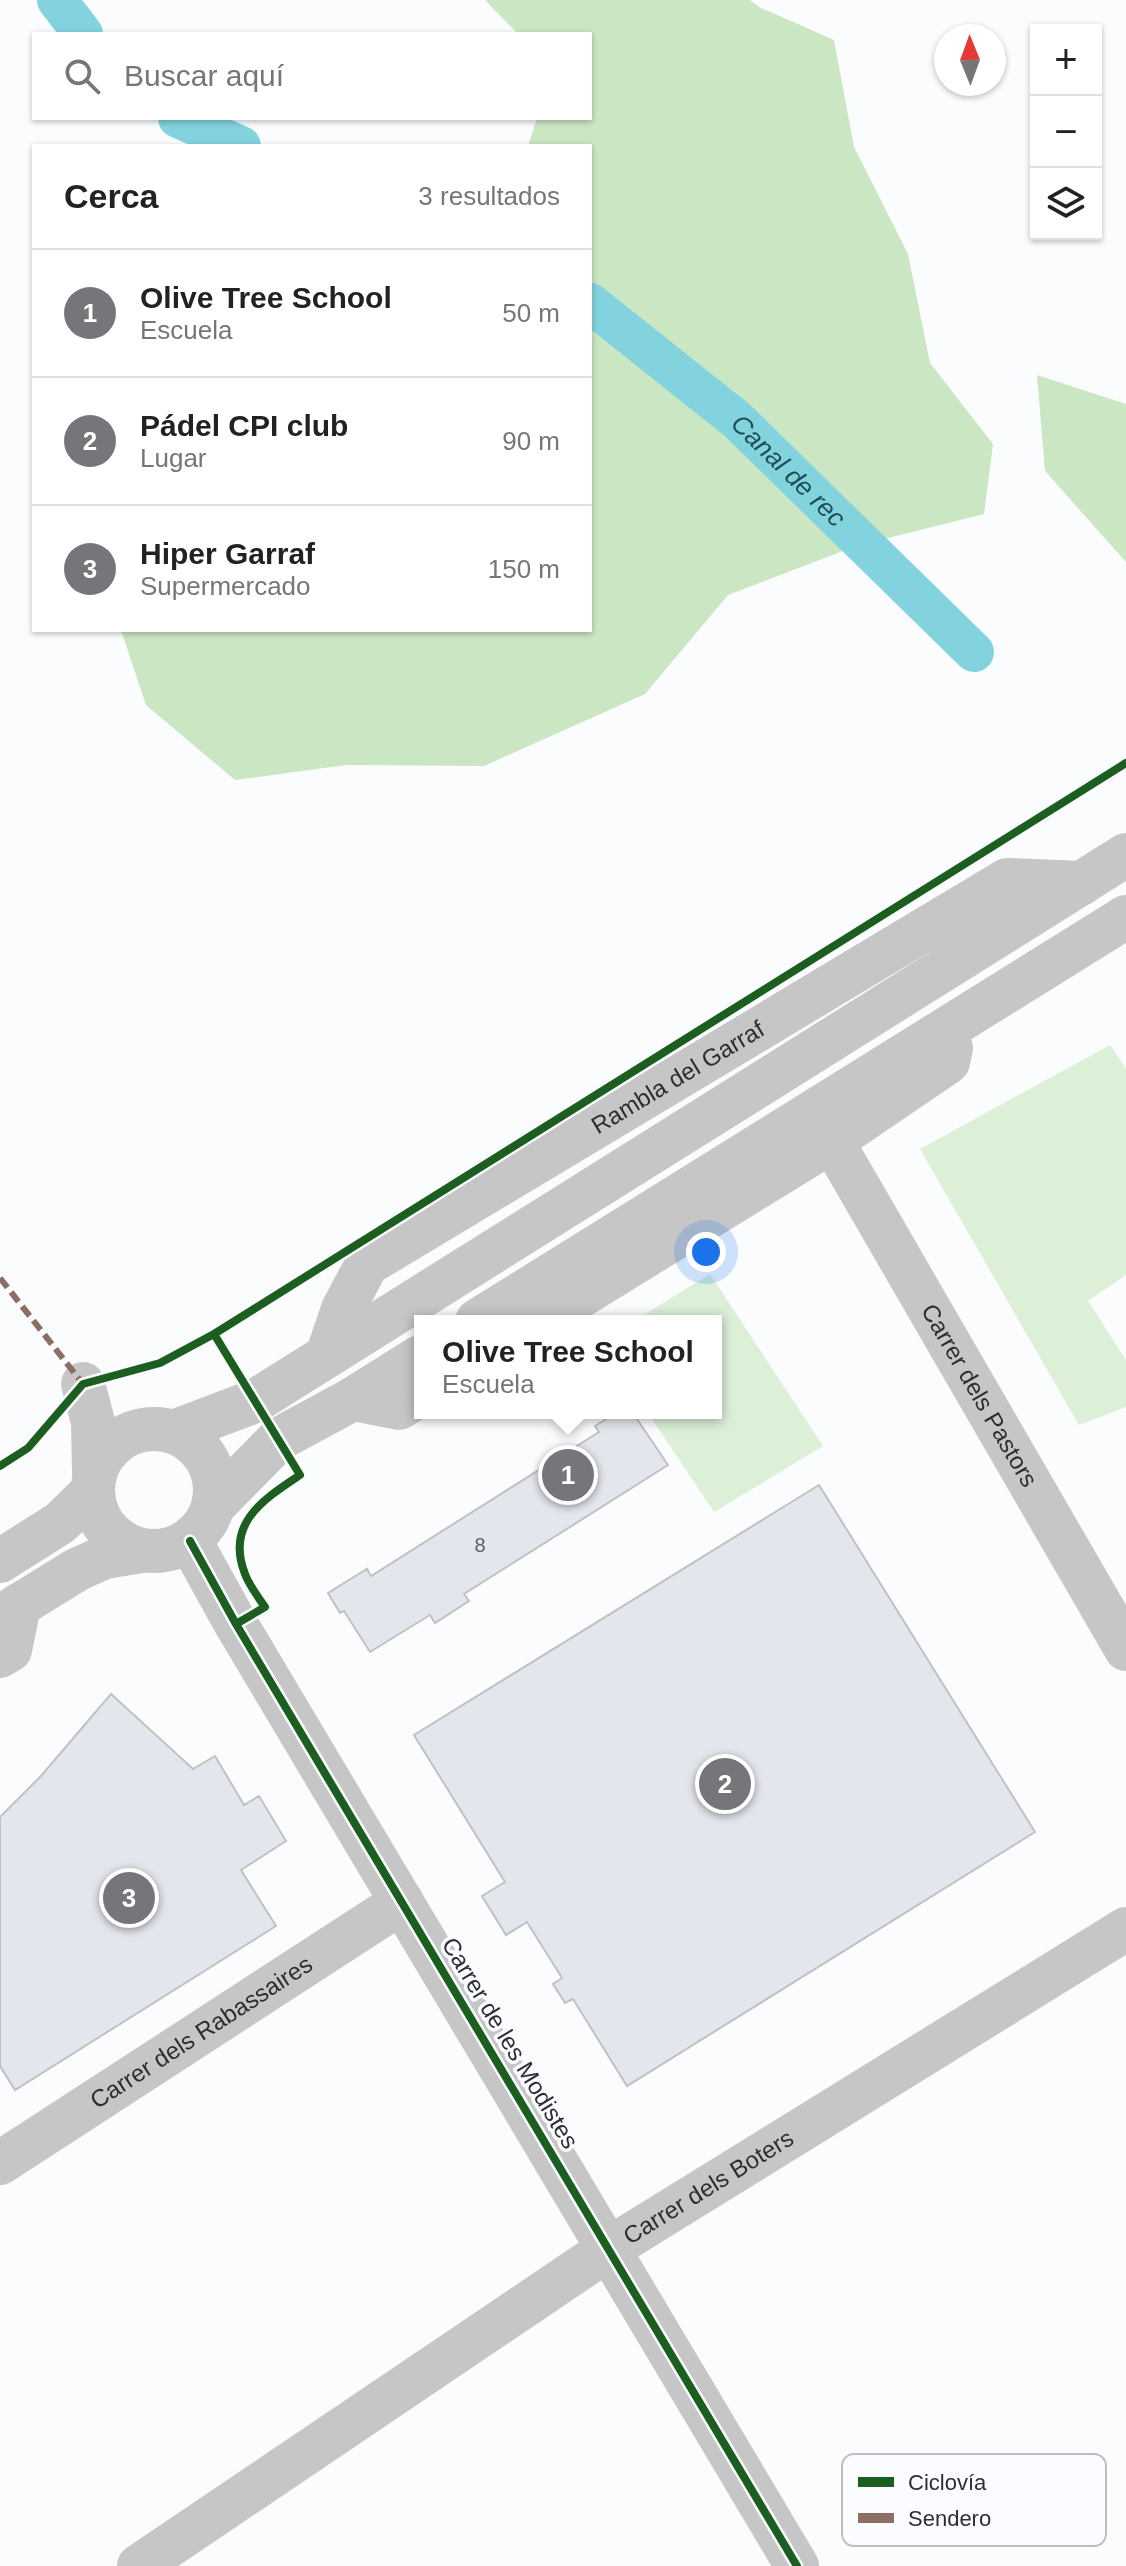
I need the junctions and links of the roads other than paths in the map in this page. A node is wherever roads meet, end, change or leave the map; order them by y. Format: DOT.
graph roads {
  1 [pos="1126,855"];
  2 [pos="1126,917"];
  3 [pos="956,1023"];
  4 [pos="832,1141"];
  5 [pos="487,1315"];
  6 [pos="550,1315"];
  7 [pos="414,1361"];
  8 [pos="353,1399"];
  9 [pos="414,1399"];
  10 [pos="162,1430"];
  11 [pos="93,1483"];
  12 [pos="214,1505"];
  13 [pos="190,1541"];
  14 [pos="141,1551"];
  15 [pos="0,1561"];
  16 [pos="9,1611"];
  17 [pos="1126,1649"];
  18 [pos="0,1656"];
  19 [pos="402,1902"];
  20 [pos="1126,1929"];
  21 [pos="0,2163"];
  22 [pos="610,2248"];
  23 [pos="139,2566"];
  24 [pos="797,2566"];
  1 -- 10 [label="street, Rambla del Garraf"];
  2 -- 3 [label="street"];
  3 -- 4 [label="street"];
  3 -- 5 [label="street"];
  4 -- 6 [label="street"];
  4 -- 17 [label="street, Carrer dels Pastors"];
  7 -- 8 [label="street"];
  8 -- 9 [label="street"];
  8 -- 12 [label="street"];
  10 -- 11 [label="street"];
  10 -- 11 [label="street"];
  10 -- 12 [label="street"];
  11 -- 14 [label="street"];
  11 -- 15 [label="street"];
  12 -- 13 [label="street"];
  13 -- 14 [label="street"];
  13 -- 19 [label="street, Carrer de les Modistes"];
  14 -- 16 [label="street"];
  16 -- 18 [label="street"];
  19 -- 21 [label="street, Carrer dels Rabassaires"];
  19 -- 22 [label="street, Carrer de les Modistes"];
  20 -- 22 [label="street, Carrer dels Boters"];
  22 -- 23 [label="street, Carrer dels Boters"];
  22 -- 24 [label="street, Carrer de les Modistes"];
}
